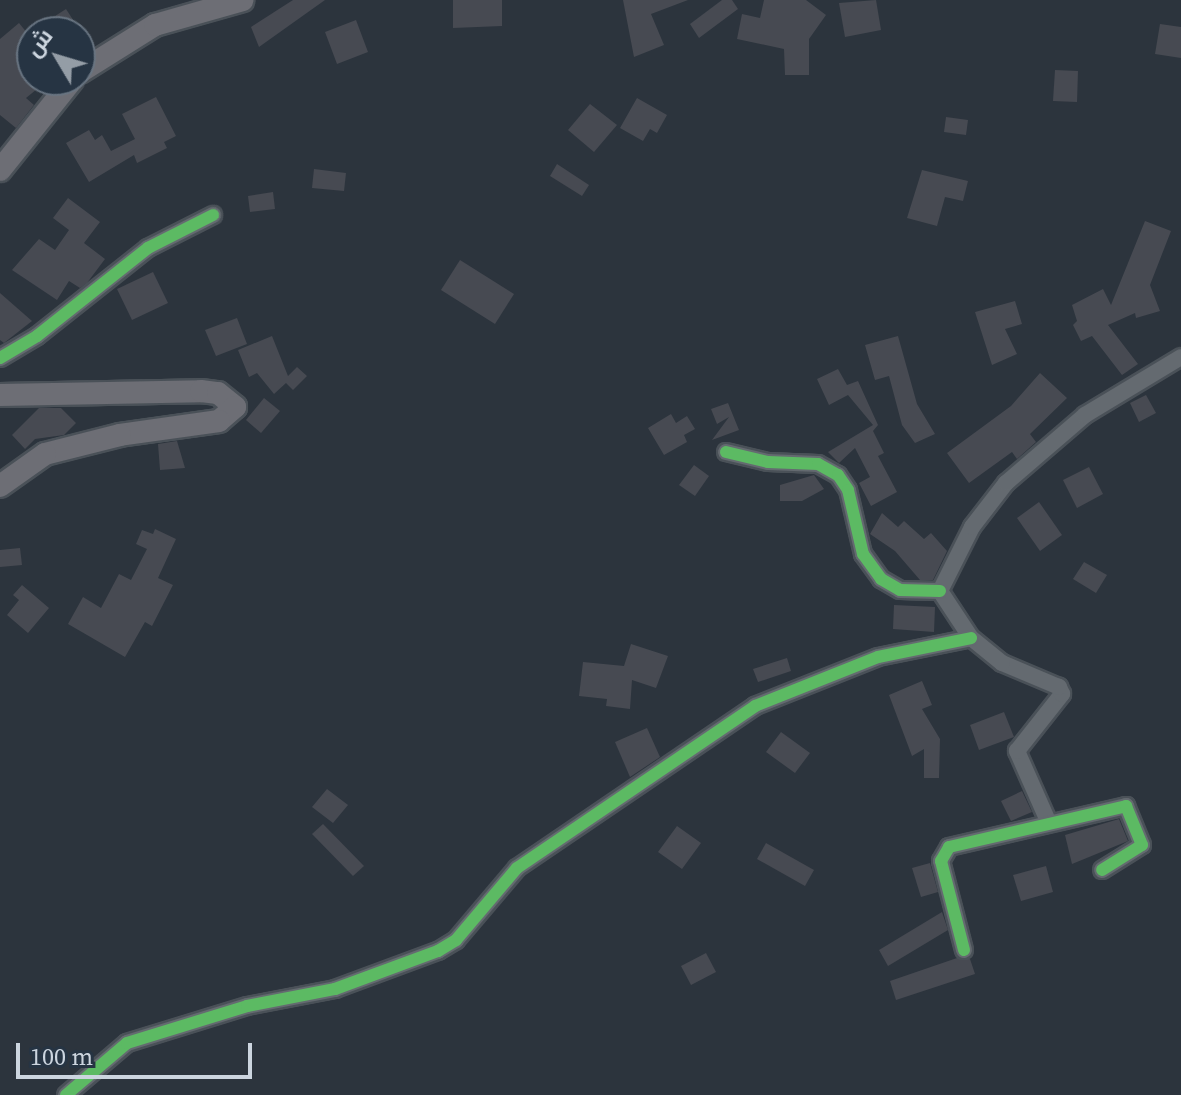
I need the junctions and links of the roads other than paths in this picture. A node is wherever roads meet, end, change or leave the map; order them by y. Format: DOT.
graph roads {
  1 [pos="243,0"];
  2 [pos="96,62"];
  3 [pos="59,96"];
  4 [pos="0,170"];
  5 [pos="213,215"];
  6 [pos="1181,357"];
  7 [pos="0,358"];
  8 [pos="0,395"];
  9 [pos="726,452"];
  10 [pos="0,486"];
  11 [pos="940,591"];
  12 [pos="971,638"];
  13 [pos="1048,821"];
  14 [pos="1102,870"];
  15 [pos="964,950"];
  16 [pos="66,1095"];
  1 -- 2 [label="main road"];
  3 -- 4 [label="main road"];
  5 -- 7 [label="street"];
  6 -- 11 [label="street"];
  8 -- 10 [label="main road"];
  9 -- 11 [label="street"];
  11 -- 12 [label="street"];
  12 -- 13 [label="street"];
  12 -- 16 [label="street"];
  13 -- 14 [label="street"];
  13 -- 15 [label="street"];
}
